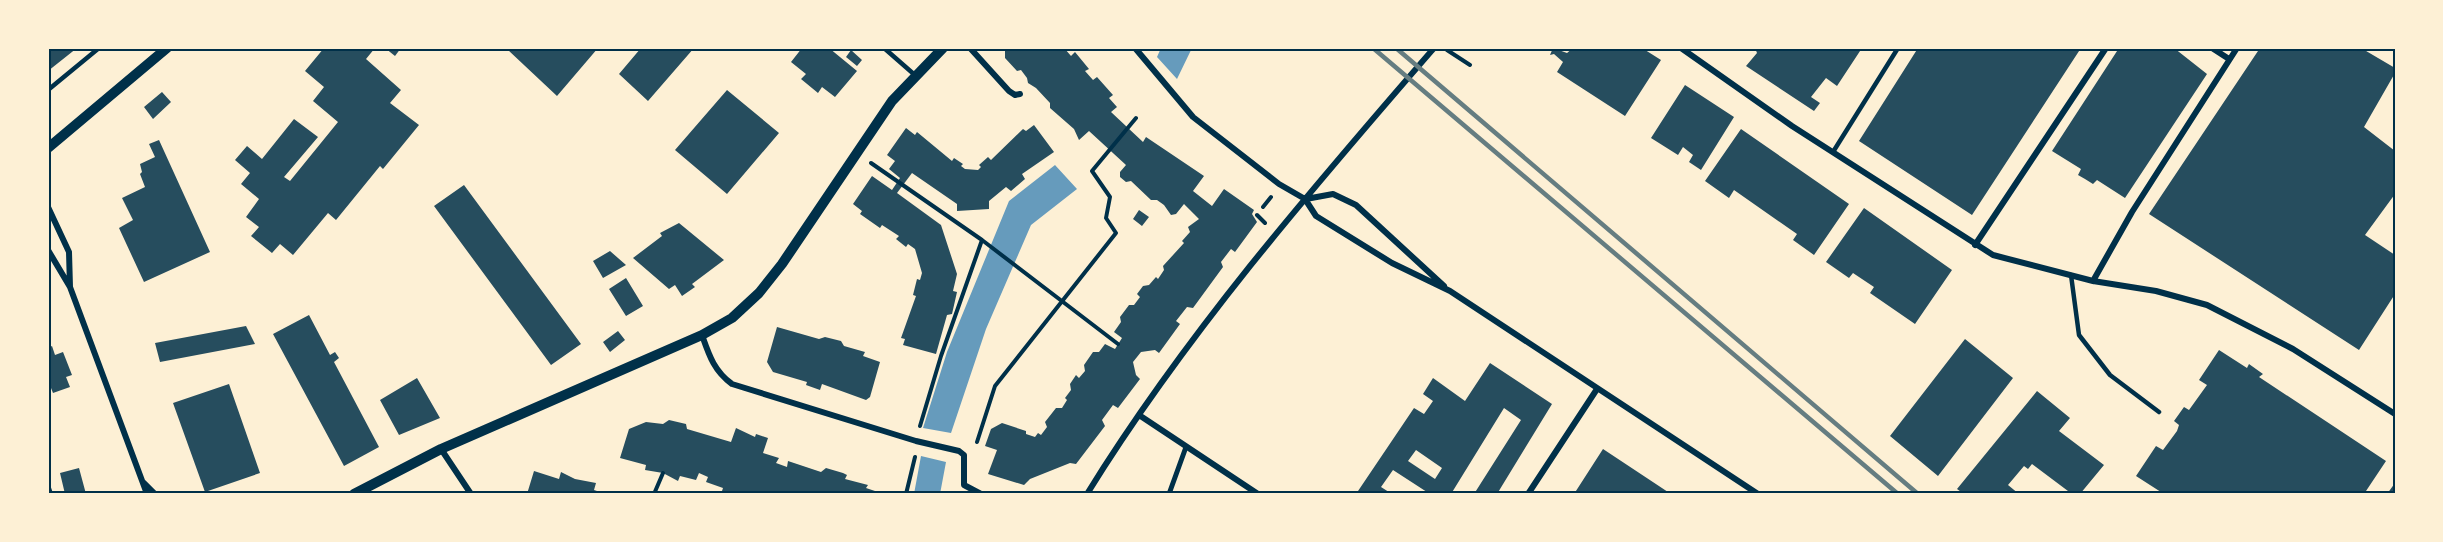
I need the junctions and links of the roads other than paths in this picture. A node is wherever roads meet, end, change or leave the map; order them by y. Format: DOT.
graph roads {
  1 [pos="99,48"];
  2 [pos="166,48"];
  3 [pos="884,48"];
  4 [pos="943,48"];
  5 [pos="970,48"];
  6 [pos="1135,48"];
  7 [pos="1434,48"];
  8 [pos="1680,48"];
  9 [pos="1898,48"];
  10 [pos="2106,48"];
  11 [pos="2212,48"];
  12 [pos="2237,48"];
  13 [pos="2229,59"];
  14 [pos="916,76"];
  15 [pos="48,90"];
  16 [pos="1020,94"];
  17 [pos="48,148"];
  18 [pos="1833,152"];
  19 [pos="1305,199"];
  20 [pos="48,207"];
  21 [pos="1975,245"];
  22 [pos="48,250"];
  23 [pos="2071,275"];
  24 [pos="2093,281"];
  25 [pos="70,287"];
  26 [pos="1450,291"];
  27 [pos="702,335"];
  28 [pos="1597,389"];
  29 [pos="2159,412"];
  30 [pos="2395,414"];
  31 [pos="1139,415"];
  32 [pos="1186,447"];
  33 [pos="441,449"];
  34 [pos="144,483"];
  35 [pos="48,488"];
  36 [pos="50,494"];
  37 [pos="147,494"];
  38 [pos="155,494"];
  39 [pos="354,494"];
  40 [pos="471,494"];
  41 [pos="981,494"];
  42 [pos="1087,494"];
  43 [pos="1169,494"];
  44 [pos="1258,494"];
  45 [pos="1528,494"];
  46 [pos="1758,494"];
  1 -- 15 [label="lane"];
  2 -- 17 [label="street"];
  3 -- 14 [label="lane"];
  4 -- 14 [label="street"];
  5 -- 16 [label="street"];
  6 -- 19 [label="street"];
  7 -- 19 [label="street"];
  8 -- 18 [label="street"];
  9 -- 18 [label="lane"];
  10 -- 21 [label="street"];
  11 -- 13 [label="street"];
  12 -- 13 [label="street"];
  13 -- 24 [label="street"];
  14 -- 27 [label="street"];
  18 -- 21 [label="street"];
  19 -- 26 [label="street"];
  19 -- 26 [label="street"];
  19 -- 31 [label="street"];
  20 -- 25 [label="street"];
  21 -- 23 [label="street"];
  22 -- 25 [label="street"];
  23 -- 24 [label="street"];
  23 -- 29 [label="lane"];
  24 -- 30 [label="street"];
  25 -- 34 [label="street"];
  26 -- 28 [label="street"];
  27 -- 33 [label="street"];
  27 -- 41 [label="street"];
  28 -- 45 [label="street"];
  28 -- 46 [label="street"];
  31 -- 32 [label="street"];
  31 -- 42 [label="street"];
  32 -- 43 [label="street"];
  32 -- 44 [label="street"];
  33 -- 39 [label="street"];
  33 -- 40 [label="street"];
  34 -- 37 [label="street"];
  34 -- 38 [label="street"];
  35 -- 36 [label="street"];
}
